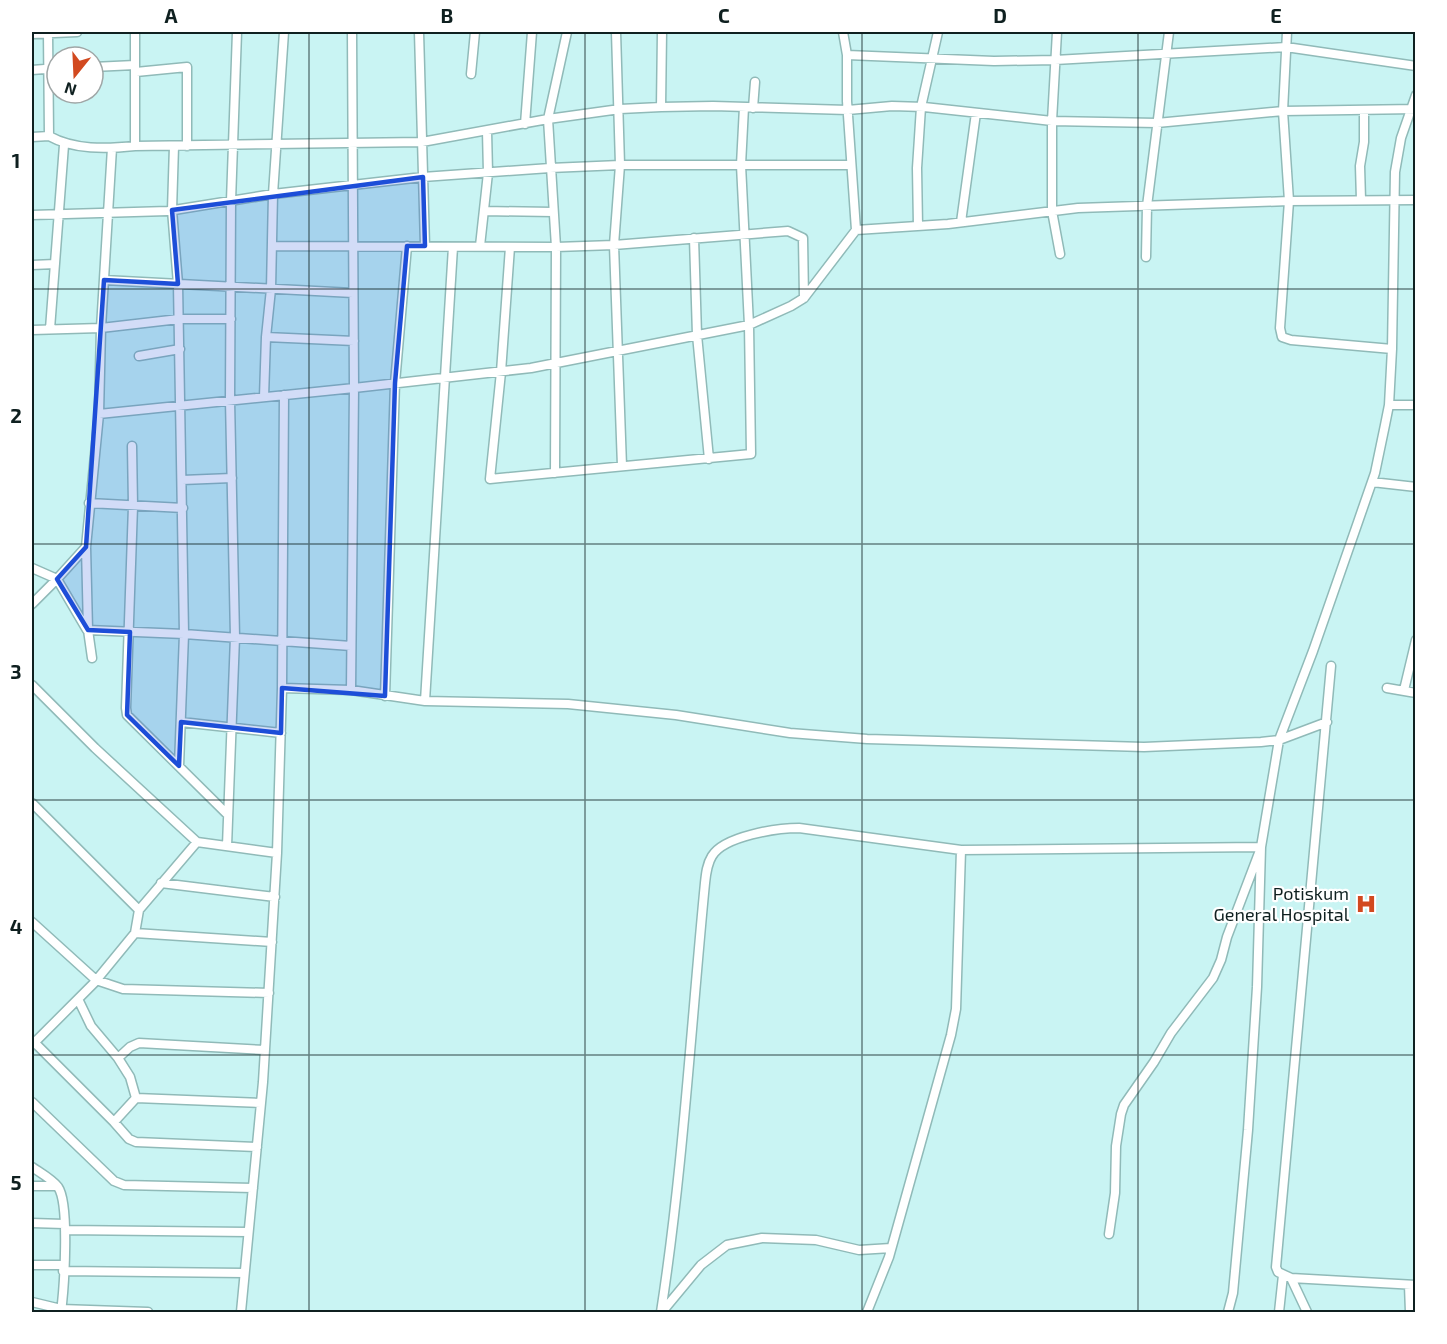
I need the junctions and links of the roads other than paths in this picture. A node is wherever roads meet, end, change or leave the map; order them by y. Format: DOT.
graph roads {
  1 [pos="48,32"];
  2 [pos="77,32"];
  3 [pos="135,32"];
  4 [pos="237,32"];
  5 [pos="284,32"];
  6 [pos="352,32"];
  7 [pos="419,32"];
  8 [pos="475,32"];
  9 [pos="532,32"];
  10 [pos="567,32"];
  11 [pos="616,32"];
  12 [pos="662,32"];
  13 [pos="843,32"];
  14 [pos="938,32"];
  15 [pos="1057,32"];
  16 [pos="1169,32"];
  17 [pos="1287,32"];
  18 [pos="32,34"];
  19 [pos="1286,47"];
  20 [pos="1167,52"];
  21 [pos="847,55"];
  22 [pos="933,57"];
  23 [pos="1055,60"];
  24 [pos="1416,66"];
  25 [pos="105,67"];
  26 [pos="135,68"];
  27 [pos="471,74"];
  28 [pos="755,82"];
  29 [pos="1416,95"];
  30 [pos="51,105"];
  31 [pos="661,107"];
  32 [pos="748,107"];
  33 [pos="921,107"];
  34 [pos="620,109"];
  35 [pos="1413,109"];
  36 [pos="848,110"];
  37 [pos="1364,110"];
  38 [pos="1283,111"];
  39 [pos="976,113"];
  40 [pos="548,119"];
  41 [pos="1052,121"];
  42 [pos="1157,123"];
  43 [pos="525,124"];
  44 [pos="487,131"];
  45 [pos="49,136"];
  46 [pos="32,137"];
  47 [pos="422,142"];
  48 [pos="276,144"];
  49 [pos="354,144"];
  50 [pos="64,145"];
  51 [pos="135,146"];
  52 [pos="174,146"];
  53 [pos="187,146"];
  54 [pos="233,146"];
  55 [pos="112,148"];
  56 [pos="620,165"];
  57 [pos="741,165"];
  58 [pos="851,165"];
  59 [pos="550,168"];
  60 [pos="488,173"];
  61 [pos="423,177"];
  62 [pos="353,186"];
  63 [pos="273,194"];
  64 [pos="1361,200"];
  65 [pos="1396,200"];
  66 [pos="1416,200"];
  67 [pos="231,201"];
  68 [pos="1289,201"];
  69 [pos="1146,206"];
  70 [pos="172,210"];
  71 [pos="484,211"];
  72 [pos="1052,211"];
  73 [pos="553,212"];
  74 [pos="108,213"];
  75 [pos="59,214"];
  76 [pos="32,215"];
  77 [pos="961,222"];
  78 [pos="918,226"];
  79 [pos="856,230"];
  80 [pos="743,234"];
  81 [pos="694,238"];
  82 [pos="614,245"];
  83 [pos="272,246"];
  84 [pos="353,246"];
  85 [pos="407,246"];
  86 [pos="425,246"];
  87 [pos="480,246"];
  88 [pos="453,247"];
  89 [pos="510,247"];
  90 [pos="556,247"];
  91 [pos="1060,254"];
  92 [pos="1146,257"];
  93 [pos="55,264"];
  94 [pos="32,265"];
  95 [pos="104,280"];
  96 [pos="178,284"];
  97 [pos="231,287"];
  98 [pos="271,289"];
  99 [pos="353,293"];
  100 [pos="804,298"];
  101 [pos="179,319"];
  102 [pos="231,319"];
  103 [pos="749,325"];
  104 [pos="101,328"];
  105 [pos="50,329"];
  106 [pos="32,330"];
  107 [pos="698,335"];
  108 [pos="266,337"];
  109 [pos="354,341"];
  110 [pos="180,349"];
  111 [pos="1392,350"];
  112 [pos="619,351"];
  113 [pos="139,356"];
  114 [pos="556,362"];
  115 [pos="501,372"];
  116 [pos="445,378"];
  117 [pos="395,383"];
  118 [pos="354,388"];
  119 [pos="284,395"];
  120 [pos="264,397"];
  121 [pos="230,400"];
  122 [pos="181,404"];
  123 [pos="1389,405"];
  124 [pos="1416,405"];
  125 [pos="99,414"];
  126 [pos="132,447"];
  127 [pos="709,459"];
  128 [pos="622,466"];
  129 [pos="555,473"];
  130 [pos="232,478"];
  131 [pos="182,480"];
  132 [pos="1372,482"];
  133 [pos="1416,487"];
  134 [pos="89,504"];
  135 [pos="133,506"];
  136 [pos="183,508"];
  137 [pos="86,547"];
  138 [pos="32,568"];
  139 [pos="57,579"];
  140 [pos="32,604"];
  141 [pos="88,630"];
  142 [pos="130,632"];
  143 [pos="184,634"];
  144 [pos="235,637"];
  145 [pos="282,640"];
  146 [pos="1416,640"];
  147 [pos="351,646"];
  148 [pos="93,658"];
  149 [pos="1331,666"];
  150 [pos="32,685"];
  151 [pos="282,688"];
  152 [pos="1387,688"];
  153 [pos="351,690"];
  154 [pos="1404,690"];
  155 [pos="1416,693"];
  156 [pos="385,696"];
  157 [pos="425,701"];
  158 [pos="181,722"];
  159 [pos="1327,722"];
  160 [pos="231,728"];
  161 [pos="282,733"];
  162 [pos="1279,740"];
  163 [pos="180,766"];
  164 [pos="32,803"];
  165 [pos="228,815"];
  166 [pos="197,842"];
  167 [pos="227,846"];
  168 [pos="1261,847"];
  169 [pos="961,850"];
  170 [pos="278,853"];
  171 [pos="161,883"];
  172 [pos="275,897"];
  173 [pos="139,910"];
  174 [pos="32,922"];
  175 [pos="135,933"];
  176 [pos="272,942"];
  177 [pos="96,980"];
  178 [pos="269,993"];
  179 [pos="78,999"];
  180 [pos="32,1042"];
  181 [pos="265,1050"];
  182 [pos="118,1058"];
  183 [pos="136,1098"];
  184 [pos="32,1102"];
  185 [pos="261,1103"];
  186 [pos="114,1122"];
  187 [pos="257,1147"];
  188 [pos="32,1167"];
  189 [pos="32,1186"];
  190 [pos="57,1186"];
  191 [pos="253,1188"];
  192 [pos="32,1223"];
  193 [pos="65,1227"];
  194 [pos="248,1232"];
  195 [pos="1109,1234"];
  196 [pos="891,1248"];
  197 [pos="32,1265"];
  198 [pos="63,1268"];
  199 [pos="244,1273"];
  200 [pos="1287,1276"];
  201 [pos="1412,1285"];
  202 [pos="32,1302"];
  203 [pos="61,1311"];
  204 [pos="148,1312"];
  205 [pos="241,1312"];
  206 [pos="662,1312"];
  207 [pos="867,1312"];
  208 [pos="1227,1312"];
  209 [pos="1279,1312"];
  210 [pos="1307,1312"];
  211 [pos="1410,1312"];
  1 -- 2 [label="street"];
  1 -- 18 [label="street"];
  3 -- 26 [label="street"];
  4 -- 54 [label="street"];
  5 -- 48 [label="street"];
  6 -- 49 [label="street"];
  7 -- 47 [label="street"];
  8 -- 27 [label="street"];
  9 -- 43 [label="street"];
  10 -- 40 [label="street"];
  11 -- 34 [label="street"];
  12 -- 31 [label="street"];
  13 -- 21 [label="street"];
  14 -- 22 [label="street"];
  15 -- 23 [label="street"];
  16 -- 20 [label="street"];
  17 -- 19 [label="street"];
  19 -- 20 [label="street"];
  19 -- 24 [label="street"];
  19 -- 38 [label="street"];
  20 -- 23 [label="street"];
  20 -- 42 [label="street"];
  21 -- 22 [label="street"];
  21 -- 36 [label="street"];
  22 -- 23 [label="street"];
  22 -- 33 [label="street"];
  23 -- 41 [label="street"];
  25 -- 26 [label="street"];
  26 -- 51 [label="street"];
  26 -- 53 [label="street"];
  28 -- 32 [label="street"];
  29 -- 35 [label="street"];
  30 -- 45 [label="street"];
  31 -- 32 [label="street"];
  31 -- 34 [label="street"];
  32 -- 36 [label="street"];
  32 -- 57 [label="street"];
  33 -- 36 [label="street"];
  33 -- 39 [label="street"];
  33 -- 78 [label="street"];
  34 -- 40 [label="street"];
  34 -- 56 [label="street"];
  35 -- 37 [label="street"];
  35 -- 65 [label="street"];
  36 -- 58 [label="street"];
  37 -- 38 [label="street"];
  37 -- 64 [label="street"];
  38 -- 42 [label="street"];
  38 -- 68 [label="street"];
  39 -- 41 [label="street"];
  39 -- 77 [label="street"];
  40 -- 43 [label="street"];
  40 -- 59 [label="street"];
  41 -- 42 [label="street"];
  41 -- 72 [label="street"];
  42 -- 69 [label="street"];
  43 -- 44 [label="street"];
  44 -- 47 [label="street"];
  44 -- 60 [label="street"];
  45 -- 46 [label="street"];
  45 -- 50 [label="street"];
  47 -- 49 [label="street"];
  47 -- 61 [label="street"];
  48 -- 49 [label="street"];
  48 -- 54 [label="street"];
  48 -- 63 [label="street"];
  49 -- 62 [label="street"];
  50 -- 55 [label="street"];
  50 -- 75 [label="street"];
  51 -- 52 [label="street"];
  51 -- 55 [label="street"];
  52 -- 53 [label="street"];
  52 -- 70 [label="street"];
  53 -- 54 [label="street"];
  54 -- 67 [label="street"];
  55 -- 74 [label="street"];
  56 -- 57 [label="street"];
  56 -- 59 [label="street"];
  56 -- 82 [label="street"];
  57 -- 58 [label="street"];
  57 -- 80 [label="street"];
  58 -- 79 [label="street"];
  59 -- 60 [label="street"];
  59 -- 73 [label="street"];
  60 -- 61 [label="street"];
  60 -- 71 [label="street"];
  61 -- 62 [label="street"];
  61 -- 86 [label="street"];
  62 -- 63 [label="street"];
  62 -- 84 [label="street"];
  63 -- 67 [label="street"];
  63 -- 83 [label="street"];
  64 -- 65 [label="street"];
  64 -- 68 [label="street"];
  65 -- 66 [label="street"];
  65 -- 111 [label="street"];
  67 -- 70 [label="street"];
  67 -- 97 [label="street"];
  68 -- 69 [label="street"];
  68 -- 111 [label="street"];
  69 -- 72 [label="street"];
  69 -- 92 [label="street"];
  70 -- 74 [label="street"];
  70 -- 96 [label="street"];
  71 -- 73 [label="street"];
  71 -- 87 [label="street"];
  72 -- 77 [label="street"];
  72 -- 91 [label="street"];
  73 -- 90 [label="street"];
  74 -- 75 [label="street"];
  74 -- 95 [label="street"];
  75 -- 76 [label="street"];
  75 -- 93 [label="street"];
  77 -- 78 [label="street"];
  78 -- 79 [label="street"];
  79 -- 100 [label="street"];
  80 -- 81 [label="street"];
  80 -- 100 [label="street"];
  80 -- 103 [label="street"];
  81 -- 82 [label="street"];
  81 -- 107 [label="street"];
  82 -- 90 [label="street"];
  82 -- 112 [label="street"];
  83 -- 84 [label="street"];
  83 -- 98 [label="street"];
  84 -- 85 [label="street"];
  84 -- 99 [label="street"];
  85 -- 86 [label="street"];
  85 -- 117 [label="street"];
  86 -- 88 [label="street"];
  87 -- 88 [label="street"];
  87 -- 89 [label="street"];
  88 -- 116 [label="street"];
  89 -- 90 [label="street"];
  89 -- 115 [label="street"];
  90 -- 114 [label="street"];
  93 -- 94 [label="street"];
  93 -- 105 [label="street"];
  95 -- 96 [label="street"];
  95 -- 104 [label="street"];
  96 -- 97 [label="street"];
  96 -- 101 [label="street"];
  97 -- 98 [label="street"];
  97 -- 102 [label="street"];
  98 -- 99 [label="street"];
  98 -- 108 [label="street"];
  99 -- 109 [label="street"];
  100 -- 103 [label="street"];
  101 -- 102 [label="street"];
  101 -- 104 [label="street"];
  101 -- 110 [label="street"];
  102 -- 121 [label="street"];
  103 -- 107 [label="street"];
  103 -- 127 [label="street"];
  104 -- 105 [label="street"];
  104 -- 125 [label="street"];
  105 -- 106 [label="street"];
  107 -- 112 [label="street"];
  107 -- 127 [label="street"];
  108 -- 109 [label="street"];
  108 -- 120 [label="street"];
  109 -- 118 [label="street"];
  110 -- 113 [label="street"];
  110 -- 122 [label="street"];
  111 -- 123 [label="street"];
  112 -- 114 [label="street"];
  112 -- 128 [label="street"];
  114 -- 115 [label="street"];
  114 -- 129 [label="street"];
  115 -- 116 [label="street"];
  115 -- 129 [label="street"];
  116 -- 117 [label="street"];
  116 -- 157 [label="street"];
  117 -- 118 [label="street"];
  117 -- 156 [label="street"];
  118 -- 119 [label="street"];
  118 -- 147 [label="street"];
  119 -- 120 [label="street"];
  119 -- 145 [label="street"];
  120 -- 121 [label="street"];
  121 -- 122 [label="street"];
  121 -- 130 [label="street"];
  122 -- 125 [label="street"];
  122 -- 131 [label="street"];
  123 -- 124 [label="street"];
  123 -- 132 [label="street"];
  125 -- 134 [label="street"];
  126 -- 135 [label="street"];
  127 -- 128 [label="street"];
  128 -- 129 [label="street"];
  130 -- 131 [label="street"];
  130 -- 144 [label="street"];
  131 -- 136 [label="street"];
  132 -- 133 [label="street"];
  132 -- 162 [label="street"];
  134 -- 135 [label="street"];
  134 -- 137 [label="street"];
  135 -- 136 [label="street"];
  135 -- 142 [label="street"];
  136 -- 143 [label="street"];
  137 -- 139 [label="street"];
  137 -- 141 [label="street"];
  138 -- 139 [label="street"];
  139 -- 140 [label="street"];
  139 -- 141 [label="street"];
  141 -- 142 [label="street"];
  141 -- 148 [label="street"];
  142 -- 143 [label="street"];
  142 -- 163 [label="street"];
  143 -- 144 [label="street"];
  143 -- 158 [label="street"];
  144 -- 145 [label="street"];
  144 -- 160 [label="street"];
  145 -- 147 [label="street"];
  145 -- 151 [label="street"];
  146 -- 154 [label="street"];
  147 -- 153 [label="street"];
  149 -- 159 [label="street"];
  150 -- 166 [label="street"];
  151 -- 153 [label="street"];
  151 -- 161 [label="street"];
  152 -- 154 [label="street"];
  153 -- 156 [label="street"];
  154 -- 155 [label="street"];
  156 -- 157 [label="street"];
  157 -- 162 [label="street"];
  158 -- 160 [label="street"];
  158 -- 163 [label="street"];
  159 -- 162 [label="street"];
  159 -- 200 [label="street"];
  160 -- 161 [label="street"];
  160 -- 165 [label="street"];
  161 -- 170 [label="street"];
  162 -- 168 [label="street"];
  163 -- 165 [label="street"];
  164 -- 173 [label="street"];
  165 -- 167 [label="street"];
  166 -- 167 [label="street"];
  166 -- 171 [label="street"];
  167 -- 170 [label="street"];
  168 -- 169 [label="street"];
  168 -- 195 [label="street"];
  168 -- 208 [label="street"];
  169 -- 196 [label="street"];
  169 -- 206 [label="street"];
  170 -- 172 [label="street"];
  171 -- 172 [label="street"];
  171 -- 173 [label="street"];
  172 -- 176 [label="street"];
  173 -- 175 [label="street"];
  174 -- 177 [label="street"];
  175 -- 176 [label="street"];
  175 -- 177 [label="street"];
  176 -- 178 [label="street"];
  177 -- 178 [label="street"];
  177 -- 179 [label="street"];
  178 -- 181 [label="street"];
  179 -- 180 [label="street"];
  179 -- 182 [label="street"];
  180 -- 186 [label="street"];
  181 -- 182 [label="street"];
  181 -- 185 [label="street"];
  182 -- 183 [label="street"];
  183 -- 185 [label="street"];
  183 -- 186 [label="street"];
  184 -- 191 [label="street"];
  185 -- 187 [label="street"];
  186 -- 187 [label="street"];
  187 -- 191 [label="street"];
  188 -- 190 [label="street"];
  189 -- 190 [label="street"];
  190 -- 193 [label="street"];
  191 -- 194 [label="street"];
  192 -- 193 [label="street"];
  193 -- 194 [label="street"];
  193 -- 198 [label="street"];
  194 -- 199 [label="street"];
  196 -- 206 [label="street"];
  196 -- 207 [label="street"];
  197 -- 198 [label="street"];
  198 -- 199 [label="street"];
  198 -- 203 [label="street"];
  199 -- 205 [label="street"];
  200 -- 201 [label="street"];
  200 -- 209 [label="street"];
  200 -- 210 [label="street"];
  201 -- 211 [label="street"];
  202 -- 203 [label="street"];
  203 -- 204 [label="street"];
}
